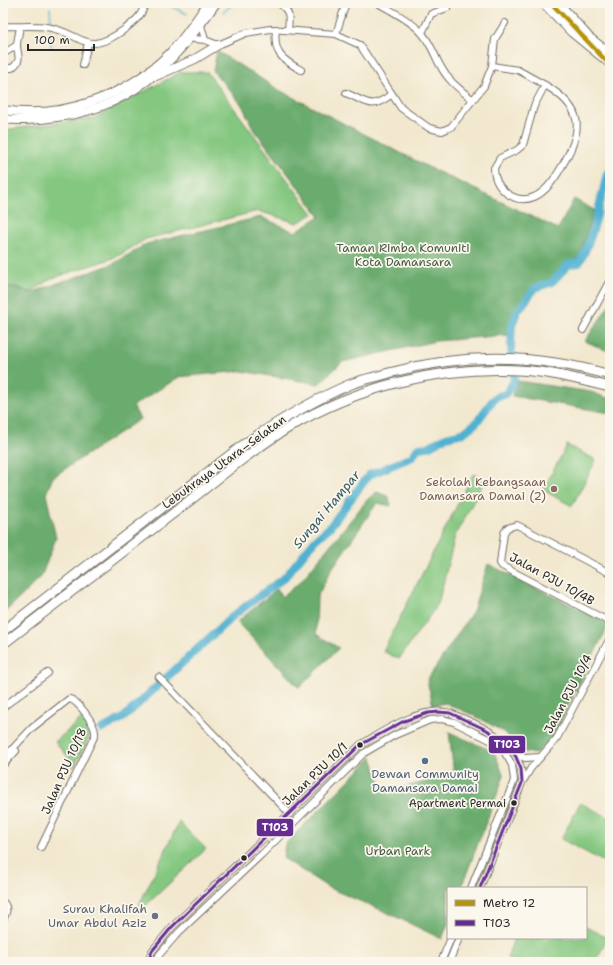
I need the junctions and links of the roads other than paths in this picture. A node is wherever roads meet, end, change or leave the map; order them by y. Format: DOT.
graph roads {
  1 [pos="146,3"];
  2 [pos="208,3"];
  3 [pos="216,3"];
  4 [pos="346,3"];
  5 [pos="378,3"];
  6 [pos="544,3"];
  7 [pos="558,3"];
  8 [pos="280,4"];
  9 [pos="447,8"];
  10 [pos="505,23"];
  11 [pos="201,25"];
  12 [pos="3,26"];
  13 [pos="20,27"];
  14 [pos="276,29"];
  15 [pos="288,30"];
  16 [pos="422,33"];
  17 [pos="336,34"];
  18 [pos="191,38"];
  19 [pos="181,40"];
  20 [pos="205,40"];
  21 [pos="88,43"];
  22 [pos="17,45"];
  23 [pos="218,45"];
  24 [pos="3,54"];
  25 [pos="610,54"];
  26 [pos="610,63"];
  27 [pos="83,65"];
  28 [pos="492,66"];
  29 [pos="3,68"];
  30 [pos="301,70"];
  31 [pos="148,80"];
  32 [pos="545,85"];
  33 [pos="346,93"];
  34 [pos="392,94"];
  35 [pos="473,100"];
  36 [pos="3,110"];
  37 [pos="3,119"];
  38 [pos="610,280"];
  39 [pos="583,330"];
  40 [pos="610,375"];
  41 [pos="610,387"];
  42 [pos="610,573"];
  43 [pos="610,616"];
  44 [pos="3,631"];
  45 [pos="610,638"];
  46 [pos="3,644"];
  47 [pos="48,673"];
  48 [pos="159,677"];
  49 [pos="3,707"];
  50 [pos="43,719"];
  51 [pos="469,729"];
  52 [pos="498,736"];
  53 [pos="516,754"];
  54 [pos="540,757"];
  55 [pos="3,759"];
  56 [pos="3,765"];
  57 [pos="330,774"];
  58 [pos="522,783"];
  59 [pos="320,796"];
  60 [pos="290,814"];
  61 [pos="41,847"];
  62 [pos="496,847"];
  63 [pos="471,887"];
  64 [pos="472,887"];
  65 [pos="480,887"];
  66 [pos="220,893"];
  67 [pos="3,902"];
  68 [pos="196,904"];
  69 [pos="3,920"];
  70 [pos="451,939"];
  71 [pos="459,939"];
  72 [pos="148,962"];
  73 [pos="157,962"];
  74 [pos="441,962"];
  75 [pos="449,962"];
  1 -- 21 [label="street"];
  2 -- 19 [label="main road"];
  3 -- 11 [label="main road"];
  4 -- 17 [label="street"];
  5 -- 16 [label="street"];
  6 -- 26 [label="highway"];
  7 -- 25 [label="highway"];
  8 -- 15 [label="street"];
  9 -- 16 [label="street"];
  10 -- 28 [label="street"];
  11 -- 18 [label="main road"];
  11 -- 20 [label="street"];
  12 -- 13 [label="street"];
  13 -- 21 [label="street"];
  13 -- 22 [label="street"];
  14 -- 15 [label="street"];
  14 -- 23 [label="street"];
  14 -- 30 [label="street"];
  15 -- 17 [label="street"];
  16 -- 35 [label="street"];
  17 -- 34 [label="street"];
  18 -- 19 [label="street"];
  18 -- 20 [label="street"];
  18 -- 31 [label="main road"];
  19 -- 36 [label="main road"];
  20 -- 23 [label="street"];
  21 -- 27 [label="street"];
  22 -- 24 [label="street"];
  22 -- 29 [label="street"];
  23 -- 31 [label="main road"];
  28 -- 32 [label="street"];
  28 -- 35 [label="street"];
  31 -- 37 [label="main road"];
  32 -- 32 [label="street"];
  33 -- 34 [label="street"];
  34 -- 35 [label="street"];
  38 -- 39 [label="street"];
  40 -- 44 [label="highway, Lebuhraya Utara–Selatan"];
  41 -- 46 [label="highway, Lebuhraya Utara–Selatan"];
  42 -- 43 [label="street, Jalan PJU 10/4B"];
  45 -- 54 [label="street, Jalan PJU 10/4"];
  47 -- 49 [label="street"];
  48 -- 60 [label="street"];
  50 -- 55 [label="street, Jalan PJU 10/18"];
  50 -- 56 [label="street, Jalan PJU 10/18"];
  50 -- 61 [label="street, Jalan PJU 10/18"];
  51 -- 52 [label="street"];
  51 -- 59 [label="street, Jalan PJU 10/1"];
  51 -- 63 [label="street, Jalan PJU 10/1"];
  52 -- 53 [label="street, Jalan PJU 10/1"];
  52 -- 57 [label="street, Jalan PJU 10/1"];
  53 -- 54 [label="street"];
  53 -- 58 [label="street, Jalan PJU 10/1"];
  54 -- 58 [label="street, Jalan PJU 10/4"];
  57 -- 59 [label="street"];
  57 -- 60 [label="street, Jalan PJU 10/1"];
  58 -- 62 [label="street"];
  59 -- 66 [label="street, Jalan PJU 10/1"];
  60 -- 68 [label="street, Jalan PJU 10/1"];
  62 -- 64 [label="street"];
  62 -- 65 [label="street"];
  66 -- 68 [label="street"];
  66 -- 73 [label="street, Jalan PJU 10/1"];
  67 -- 69 [label="street"];
  68 -- 72 [label="street, Jalan PJU 10/1"];
  70 -- 74 [label="street"];
  71 -- 75 [label="street"];
}
